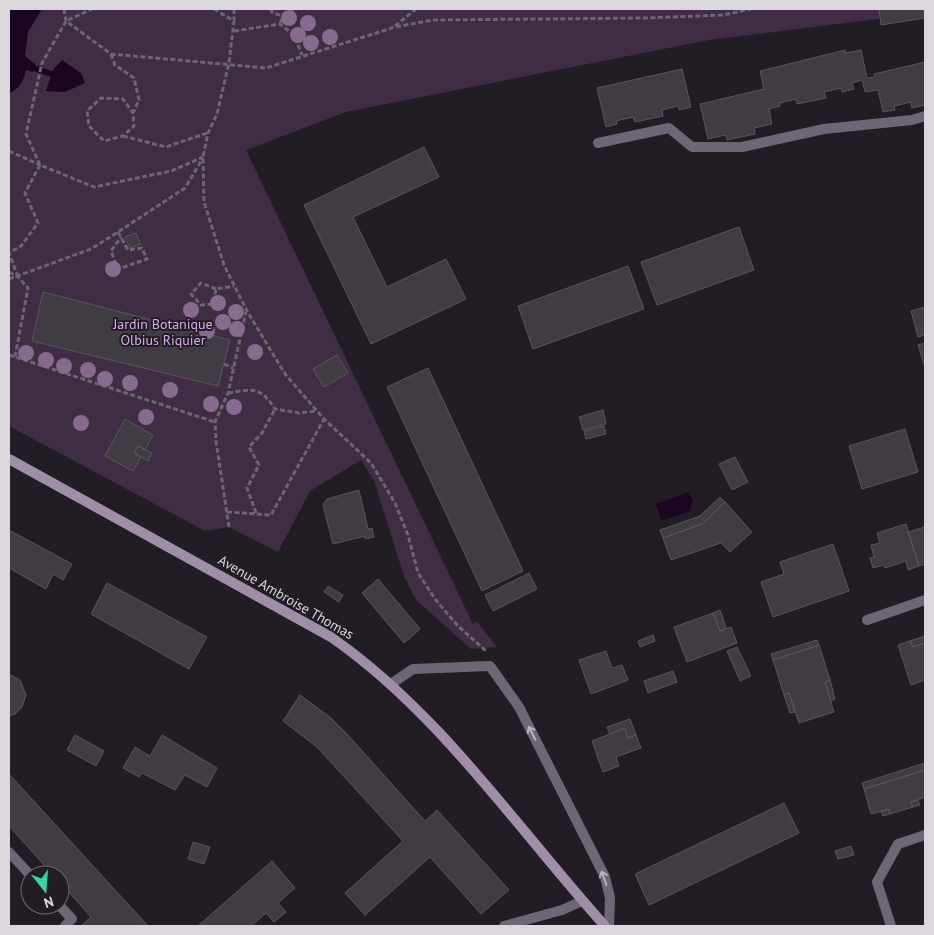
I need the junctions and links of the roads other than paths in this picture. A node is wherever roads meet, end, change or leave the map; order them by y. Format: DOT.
graph roads {
  1 [pos="925,116"];
  2 [pos="598,143"];
  3 [pos="9,459"];
  4 [pos="925,600"];
  5 [pos="867,620"];
  6 [pos="391,684"];
  7 [pos="925,836"];
  8 [pos="9,852"];
  9 [pos="21,865"];
  10 [pos="582,901"];
  11 [pos="68,915"];
  12 [pos="65,926"];
  13 [pos="504,926"];
  14 [pos="605,926"];
  15 [pos="609,926"];
  16 [pos="891,926"];
  1 -- 2 [label="street"];
  3 -- 6 [label="street, Avenue Ambroise Thomas"];
  4 -- 5 [label="street"];
  6 -- 10 [label="street, Avenue Ambroise Thomas"];
  15 -- 6 [label="street, one-way"];
  7 -- 16 [label="street"];
  8 -- 9 [label="street"];
  10 -- 13 [label="street"];
  10 -- 14 [label="street, Avenue Ambroise Thomas"];
  11 -- 12 [label="street"];
}
